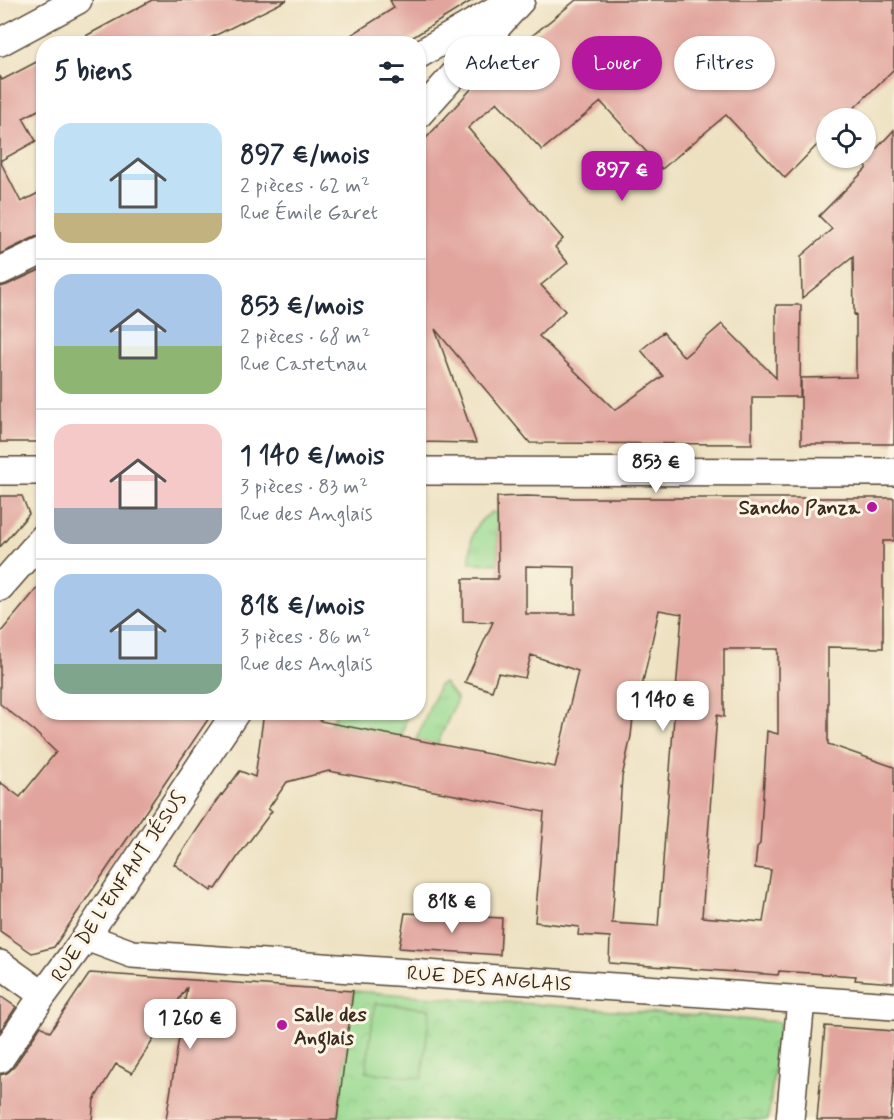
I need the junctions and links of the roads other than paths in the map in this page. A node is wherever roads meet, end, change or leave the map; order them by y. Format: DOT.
graph roads {
  1 [pos="78,0"];
  2 [pos="513,0"];
  3 [pos="521,0"];
  4 [pos="0,42"];
  5 [pos="426,50"];
  6 [pos="426,106"];
  7 [pos="36,254"];
  8 [pos="0,271"];
  9 [pos="0,471"];
  10 [pos="36,471"];
  11 [pos="426,471"];
  12 [pos="894,472"];
  13 [pos="36,546"];
  14 [pos="0,587"];
  15 [pos="231,720"];
  16 [pos="86,937"];
  17 [pos="0,964"];
  18 [pos="43,995"];
  19 [pos="801,1000"];
  20 [pos="894,1006"];
  21 [pos="0,1059"];
  22 [pos="790,1120"];
  1 -- 4 [label="street"];
  2 -- 5 [label="street"];
  3 -- 6 [label="street"];
  7 -- 8 [label="street"];
  9 -- 10 [label="street"];
  11 -- 12 [label="street"];
  13 -- 14 [label="street"];
  15 -- 16 [label="street, RUE DE L'ENFANT JÉSUS"];
  16 -- 18 [label="street, RUE DE L'ENFANT JÉSUS"];
  16 -- 19 [label="street, RUE DES ANGLAIS"];
  17 -- 18 [label="street"];
  18 -- 21 [label="street, RUE DE L'ENFANT JÉSUS"];
  19 -- 20 [label="street, RUE DES ANGLAIS"];
  19 -- 22 [label="street"];
}
